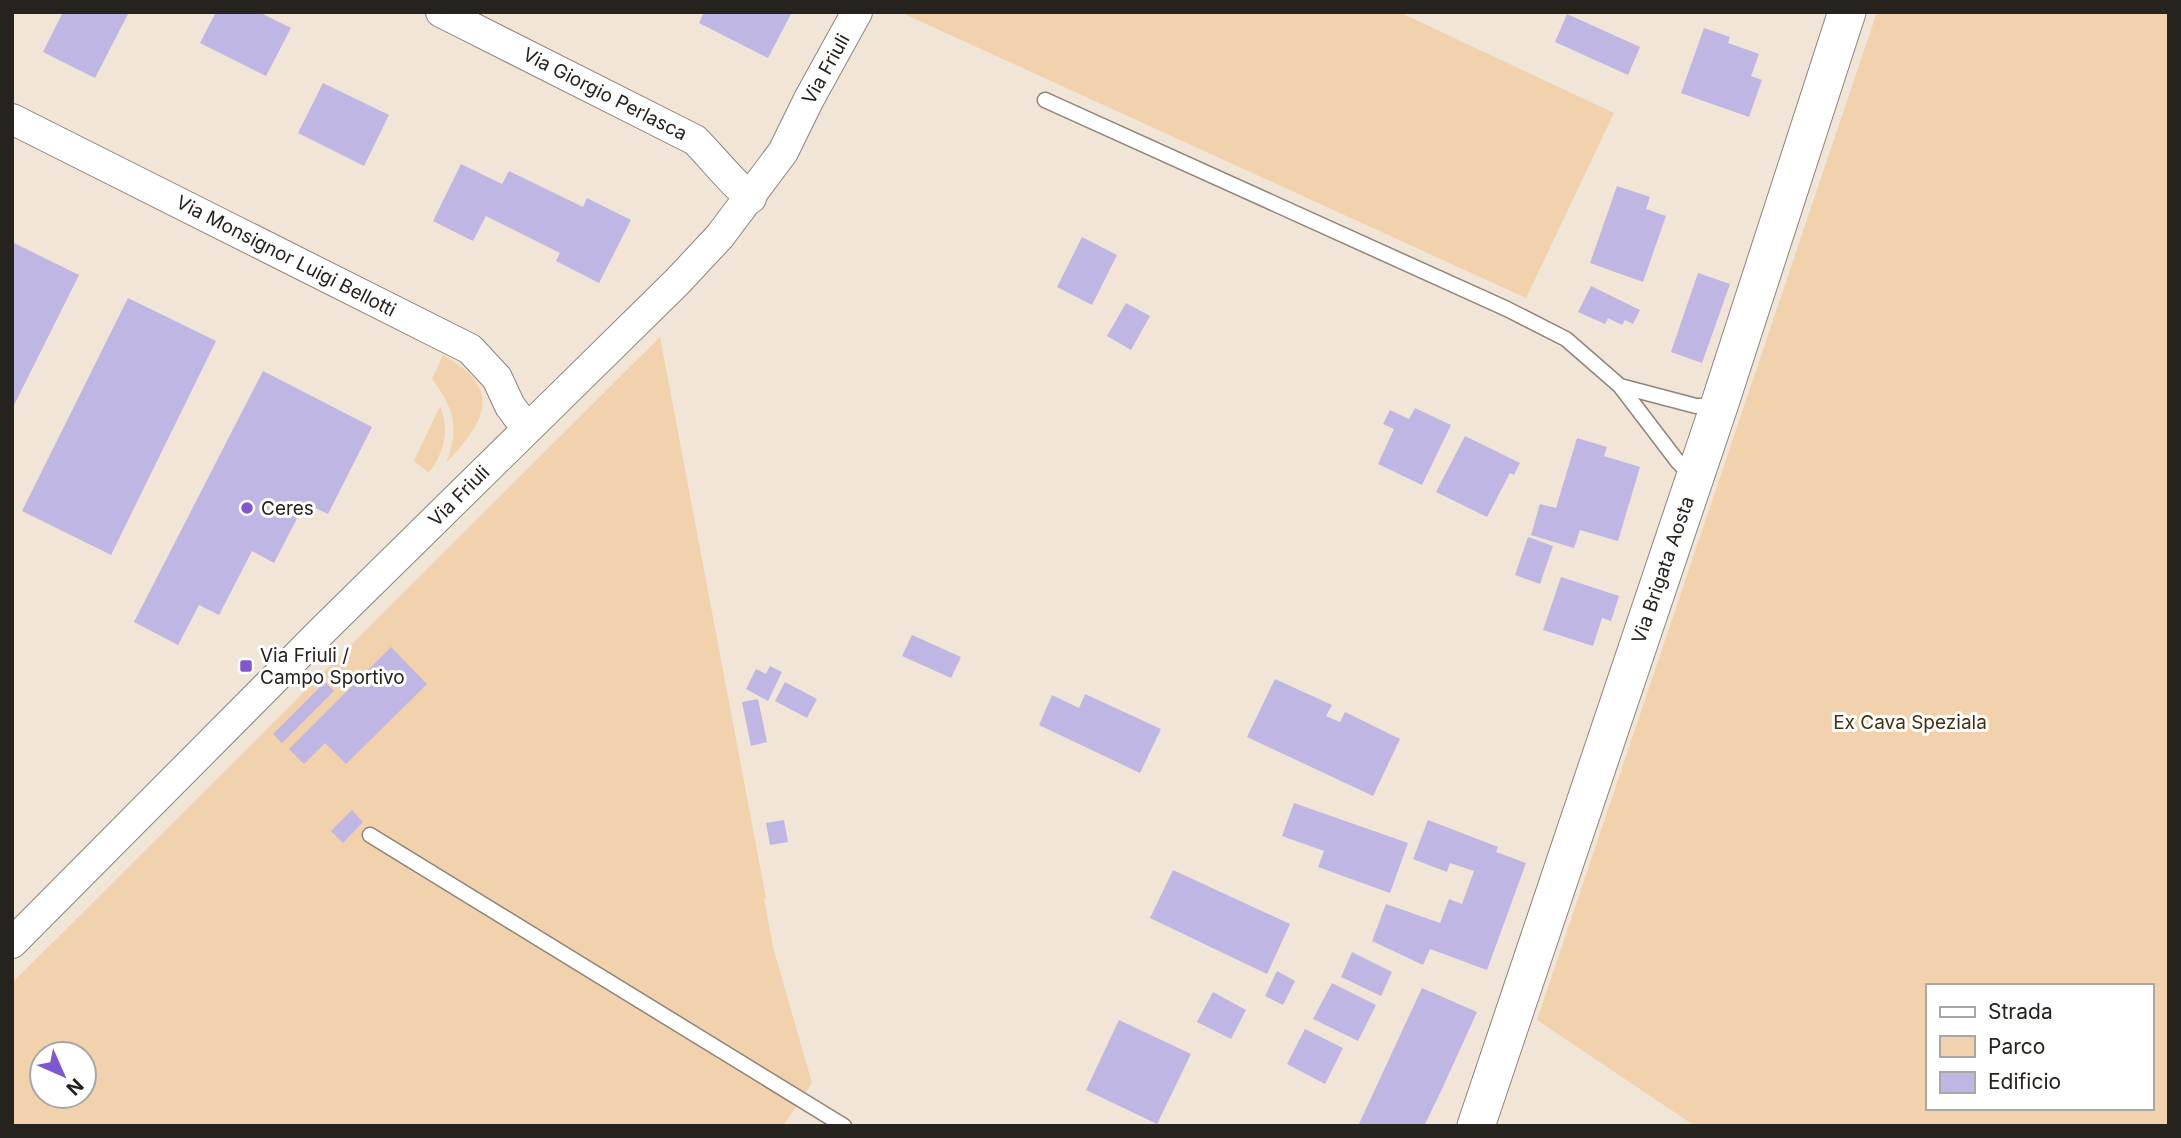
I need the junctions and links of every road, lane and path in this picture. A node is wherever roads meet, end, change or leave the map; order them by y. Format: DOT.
graph roads {
  1 [pos="442,12"];
  2 [pos="857,12"];
  3 [pos="1847,12"];
  4 [pos="1045,100"];
  5 [pos="12,118"];
  6 [pos="751,198"];
  7 [pos="1620,386"];
  8 [pos="1719,406"];
  9 [pos="527,429"];
  10 [pos="1695,478"];
  11 [pos="370,835"];
  12 [pos="12,943"];
  13 [pos="844,1126"];
  14 [pos="1476,1126"];
  1 -- 6 [label="street, Via Giorgio Perlasca"];
  2 -- 6 [label="street, Via Friuli"];
  3 -- 8 [label="street, Via Brigata Aosta"];
  4 -- 7 [label="lane"];
  5 -- 9 [label="street, Via Monsignor Luigi Bellotti"];
  6 -- 9 [label="street, Via Friuli"];
  7 -- 8 [label="lane"];
  7 -- 10 [label="lane"];
  8 -- 10 [label="street, Via Brigata Aosta"];
  9 -- 12 [label="street, Via Friuli"];
  10 -- 14 [label="street, Via Brigata Aosta"];
  11 -- 13 [label="lane"];
}
